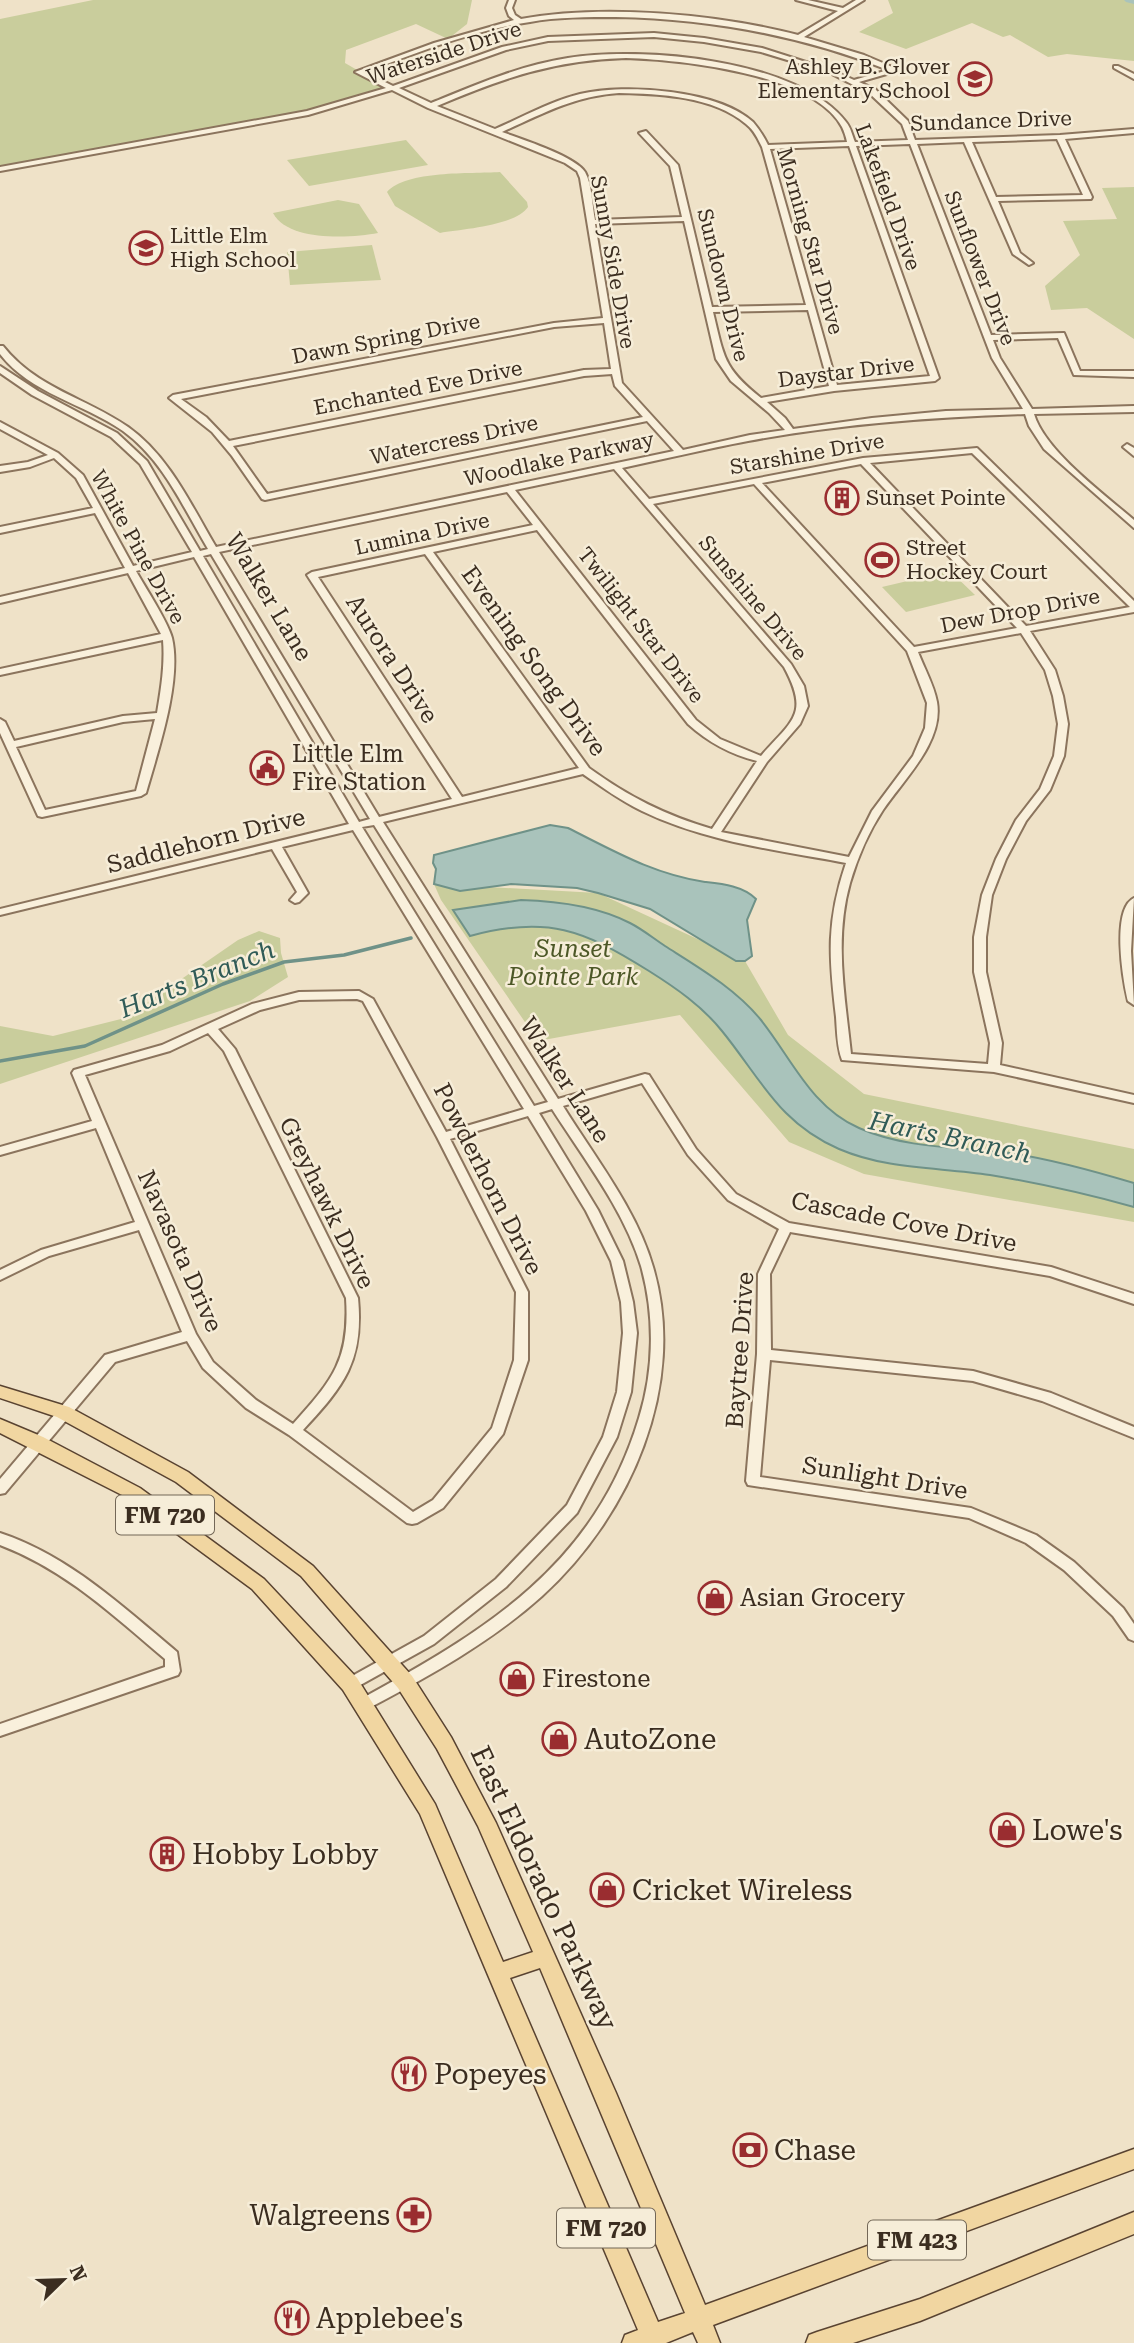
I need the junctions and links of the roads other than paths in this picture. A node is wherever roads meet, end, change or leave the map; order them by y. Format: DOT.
graph roads {
  1 [pos="512,0"];
  2 [pos="799,0"];
  3 [pos="860,0"];
  4 [pos="844,10"];
  5 [pos="519,21"];
  6 [pos="802,36"];
  7 [pos="1116,67"];
  8 [pos="1134,77"];
  9 [pos="853,82"];
  10 [pos="390,89"];
  11 [pos="430,106"];
  12 [pos="1134,131"];
  13 [pos="495,132"];
  14 [pos="643,133"];
  15 [pos="1060,137"];
  16 [pos="967,140"];
  17 [pos="912,141"];
  18 [pos="852,144"];
  19 [pos="766,147"];
  20 [pos="0,169"];
  21 [pos="994,199"];
  22 [pos="688,219"];
  23 [pos="591,222"];
  24 [pos="1029,263"];
  25 [pos="811,307"];
  26 [pos="709,310"];
  27 [pos="606,320"];
  28 [pos="988,338"];
  29 [pos="2,353"];
  30 [pos="0,369"];
  31 [pos="615,370"];
  32 [pos="1134,374"];
  33 [pos="935,378"];
  34 [pos="834,388"];
  35 [pos="173,398"];
  36 [pos="763,400"];
  37 [pos="1134,409"];
  38 [pos="1028,410"];
  39 [pos="649,418"];
  40 [pos="0,425"];
  41 [pos="790,431"];
  42 [pos="228,444"];
  43 [pos="680,452"];
  44 [pos="55,455"];
  45 [pos="863,461"];
  46 [pos="615,465"];
  47 [pos="0,470"];
  48 [pos="755,480"];
  49 [pos="509,488"];
  50 [pos="647,502"];
  51 [pos="97,509"];
  52 [pos="1134,526"];
  53 [pos="539,527"];
  54 [pos="0,530"];
  55 [pos="215,550"];
  56 [pos="428,551"];
  57 [pos="197,554"];
  58 [pos="129,569"];
  59 [pos="312,575"];
  60 [pos="0,600"];
  61 [pos="1134,608"];
  62 [pos="1024,630"];
  63 [pos="167,636"];
  64 [pos="912,650"];
  65 [pos="0,672"];
  66 [pos="160,716"];
  67 [pos="0,722"];
  68 [pos="11,745"];
  69 [pos="763,760"];
  70 [pos="585,771"];
  71 [pos="459,801"];
  72 [pos="376,821"];
  73 [pos="356,826"];
  74 [pos="714,834"];
  75 [pos="276,846"];
  76 [pos="852,861"];
  77 [pos="295,900"];
  78 [pos="1134,901"];
  79 [pos="0,912"];
  80 [pos="1134,1000"];
  81 [pos="211,1030"];
  82 [pos="994,1068"];
  83 [pos="1134,1099"];
  84 [pos="555,1104"];
  85 [pos="532,1111"];
  86 [pos="99,1124"];
  87 [pos="443,1137"];
  88 [pos="0,1151"];
  89 [pos="143,1224"];
  90 [pos="786,1227"];
  91 [pos="0,1275"];
  92 [pos="1134,1299"];
  93 [pos="190,1335"];
  94 [pos="764,1354"];
  95 [pos="0,1392"];
  96 [pos="63,1412"];
  97 [pos="0,1426"];
  98 [pos="294,1431"];
  99 [pos="1134,1433"];
  100 [pos="37,1442"];
  101 [pos="753,1481"];
  102 [pos="0,1489"];
  103 [pos="412,1519"];
  104 [pos="0,1539"];
  105 [pos="1134,1635"];
  106 [pos="388,1662"];
  107 [pos="173,1671"];
  108 [pos="405,1682"];
  109 [pos="350,1684"];
  110 [pos="363,1704"];
  111 [pos="0,1730"];
  112 [pos="545,1957"];
  113 [pos="498,1973"];
  114 [pos="1134,2159"];
  115 [pos="1134,2223"];
  116 [pos="699,2319"];
  117 [pos="647,2341"];
  118 [pos="709,2343"];
  119 [pos="817,2343"];
  1 -- 5 [label="street"];
  2 -- 4 [label="street"];
  3 -- 4 [label="street"];
  4 -- 6 [label="street"];
  5 -- 6 [label="street"];
  5 -- 10 [label="street, Sunny Side Drive"];
  6 -- 9 [label="street"];
  7 -- 8 [label="street"];
  9 -- 10 [label="street, Waterside Drive"];
  9 -- 17 [label="street, Waterside Drive"];
  10 -- 11 [label="street, Sunny Side Drive"];
  10 -- 20 [label="street, Waterside Drive"];
  11 -- 13 [label="street, Sunny Side Drive"];
  11 -- 18 [label="street, Lakefield Drive"];
  12 -- 15 [label="street, Sundance Drive"];
  13 -- 19 [label="street, Morning Star Drive"];
  13 -- 23 [label="street, Sunny Side Drive"];
  14 -- 22 [label="street, Sundown Drive"];
  15 -- 16 [label="street, Sundance Drive"];
  15 -- 21 [label="street"];
  16 -- 17 [label="street, Sundance Drive"];
  16 -- 21 [label="street"];
  17 -- 18 [label="street, Sundance Drive"];
  17 -- 28 [label="street, Sunflower Drive"];
  18 -- 19 [label="street, Sundance Drive"];
  18 -- 33 [label="street, Lakefield Drive"];
  19 -- 25 [label="street, Morning Star Drive"];
  21 -- 24 [label="street"];
  22 -- 23 [label="street"];
  22 -- 26 [label="street, Sundown Drive"];
  23 -- 27 [label="street, Sunny Side Drive"];
  25 -- 26 [label="street"];
  25 -- 34 [label="street, Morning Star Drive"];
  26 -- 36 [label="street, Sundown Drive"];
  27 -- 31 [label="street, Sunny Side Drive"];
  27 -- 35 [label="street, Dawn Spring Drive"];
  28 -- 32 [label="street"];
  28 -- 38 [label="street, Sunflower Drive"];
  29 -- 55 [label="street, Walker Lane"];
  30 -- 57 [label="street, Walker Lane"];
  31 -- 39 [label="street, Sunny Side Drive"];
  31 -- 42 [label="street, Enchanted Eve Drive"];
  33 -- 34 [label="street, Daystar Drive"];
  34 -- 36 [label="street, Daystar Drive"];
  35 -- 42 [label="street"];
  36 -- 41 [label="street, Sundown Drive"];
  37 -- 38 [label="street, Woodlake Parkway"];
  38 -- 41 [label="street, Woodlake Parkway"];
  38 -- 52 [label="street, Sunflower Drive"];
  39 -- 42 [label="street, Watercress Drive"];
  39 -- 43 [label="street, Sunny Side Drive"];
  40 -- 44 [label="street, White Pine Drive"];
  41 -- 43 [label="street, Woodlake Parkway"];
  43 -- 46 [label="street, Woodlake Parkway"];
  44 -- 47 [label="street"];
  44 -- 51 [label="street, White Pine Drive"];
  45 -- 48 [label="street, Starshine Drive"];
  45 -- 61 [label="street, Starshine Drive"];
  45 -- 62 [label="street"];
  46 -- 49 [label="street, Woodlake Parkway"];
  46 -- 50 [label="street, Sunshine Drive"];
  48 -- 50 [label="street, Starshine Drive"];
  48 -- 64 [label="street"];
  49 -- 53 [label="street, Twilight Star Drive"];
  49 -- 55 [label="street, Woodlake Parkway"];
  50 -- 69 [label="street, Sunshine Drive"];
  51 -- 54 [label="street"];
  51 -- 58 [label="street, White Pine Drive"];
  53 -- 56 [label="street, Lumina Drive"];
  53 -- 69 [label="street, Twilight Star Drive"];
  55 -- 57 [label="street, Woodlake Parkway"];
  55 -- 72 [label="street, Walker Lane"];
  56 -- 59 [label="street, Lumina Drive"];
  56 -- 70 [label="street, Evening Song Drive"];
  57 -- 58 [label="street, Woodlake Parkway"];
  57 -- 73 [label="street, Walker Lane"];
  58 -- 60 [label="street, Woodlake Parkway"];
  58 -- 63 [label="street, White Pine Drive"];
  59 -- 71 [label="street, Aurora Drive"];
  61 -- 62 [label="street, Dew Drop Drive"];
  62 -- 64 [label="street, Dew Drop Drive"];
  62 -- 82 [label="street"];
  63 -- 65 [label="street"];
  63 -- 66 [label="street, White Pine Drive"];
  64 -- 76 [label="street"];
  66 -- 68 [label="street"];
  66 -- 68 [label="street, White Pine Drive"];
  67 -- 68 [label="street"];
  69 -- 74 [label="street, Sunshine Drive"];
  70 -- 71 [label="street, Saddlehorn Drive"];
  70 -- 74 [label="street, Evening Song Drive"];
  71 -- 72 [label="street, Saddlehorn Drive"];
  72 -- 73 [label="street, Saddlehorn Drive"];
  72 -- 84 [label="street, Walker Lane"];
  73 -- 75 [label="street, Saddlehorn Drive"];
  73 -- 85 [label="street, Walker Lane"];
  74 -- 76 [label="street, Evening Song Drive"];
  75 -- 77 [label="street"];
  75 -- 79 [label="street, Saddlehorn Drive"];
  76 -- 82 [label="street"];
  78 -- 80 [label="street"];
  81 -- 86 [label="street, Navasota Drive"];
  81 -- 87 [label="street, Powderhorn Drive"];
  81 -- 98 [label="street, Greyhawk Drive"];
  82 -- 83 [label="street"];
  84 -- 85 [label="street"];
  84 -- 90 [label="street, Cascade Cove Drive"];
  84 -- 108 [label="street, Walker Lane"];
  85 -- 87 [label="street"];
  85 -- 106 [label="street, Walker Lane"];
  86 -- 88 [label="street"];
  86 -- 89 [label="street, Navasota Drive"];
  87 -- 103 [label="street, Powderhorn Drive"];
  89 -- 91 [label="street"];
  89 -- 93 [label="street, Navasota Drive"];
  90 -- 92 [label="street, Cascade Cove Drive"];
  90 -- 94 [label="street, Baytree Drive"];
  93 -- 96 [label="street"];
  93 -- 98 [label="street, Navasota Drive"];
  94 -- 99 [label="street"];
  94 -- 101 [label="street, Baytree Drive"];
  95 -- 96 [label="main road, East Eldorado Parkway"];
  96 -- 100 [label="street"];
  96 -- 106 [label="main road, East Eldorado Parkway"];
  97 -- 100 [label="main road, FM 720"];
  98 -- 103 [label="street, Navasota Drive"];
  100 -- 102 [label="street"];
  100 -- 109 [label="main road, FM 720"];
  101 -- 105 [label="street, Sunlight Drive"];
  104 -- 107 [label="street"];
  106 -- 108 [label="main road, East Eldorado Parkway"];
  106 -- 109 [label="street, Walker Lane"];
  107 -- 111 [label="street"];
  108 -- 110 [label="street, Walker Lane"];
  108 -- 112 [label="main road, East Eldorado Parkway"];
  109 -- 110 [label="main road, FM 720"];
  110 -- 113 [label="main road, FM 720"];
  112 -- 113 [label="main road"];
  112 -- 116 [label="main road, East Eldorado Parkway"];
  113 -- 117 [label="main road, FM 720"];
  114 -- 116 [label="main road, FM 423"];
  115 -- 119 [label="main road, FM 423"];
  116 -- 117 [label="main road, FM 423"];
  116 -- 118 [label="main road, East Eldorado Parkway"];
}
